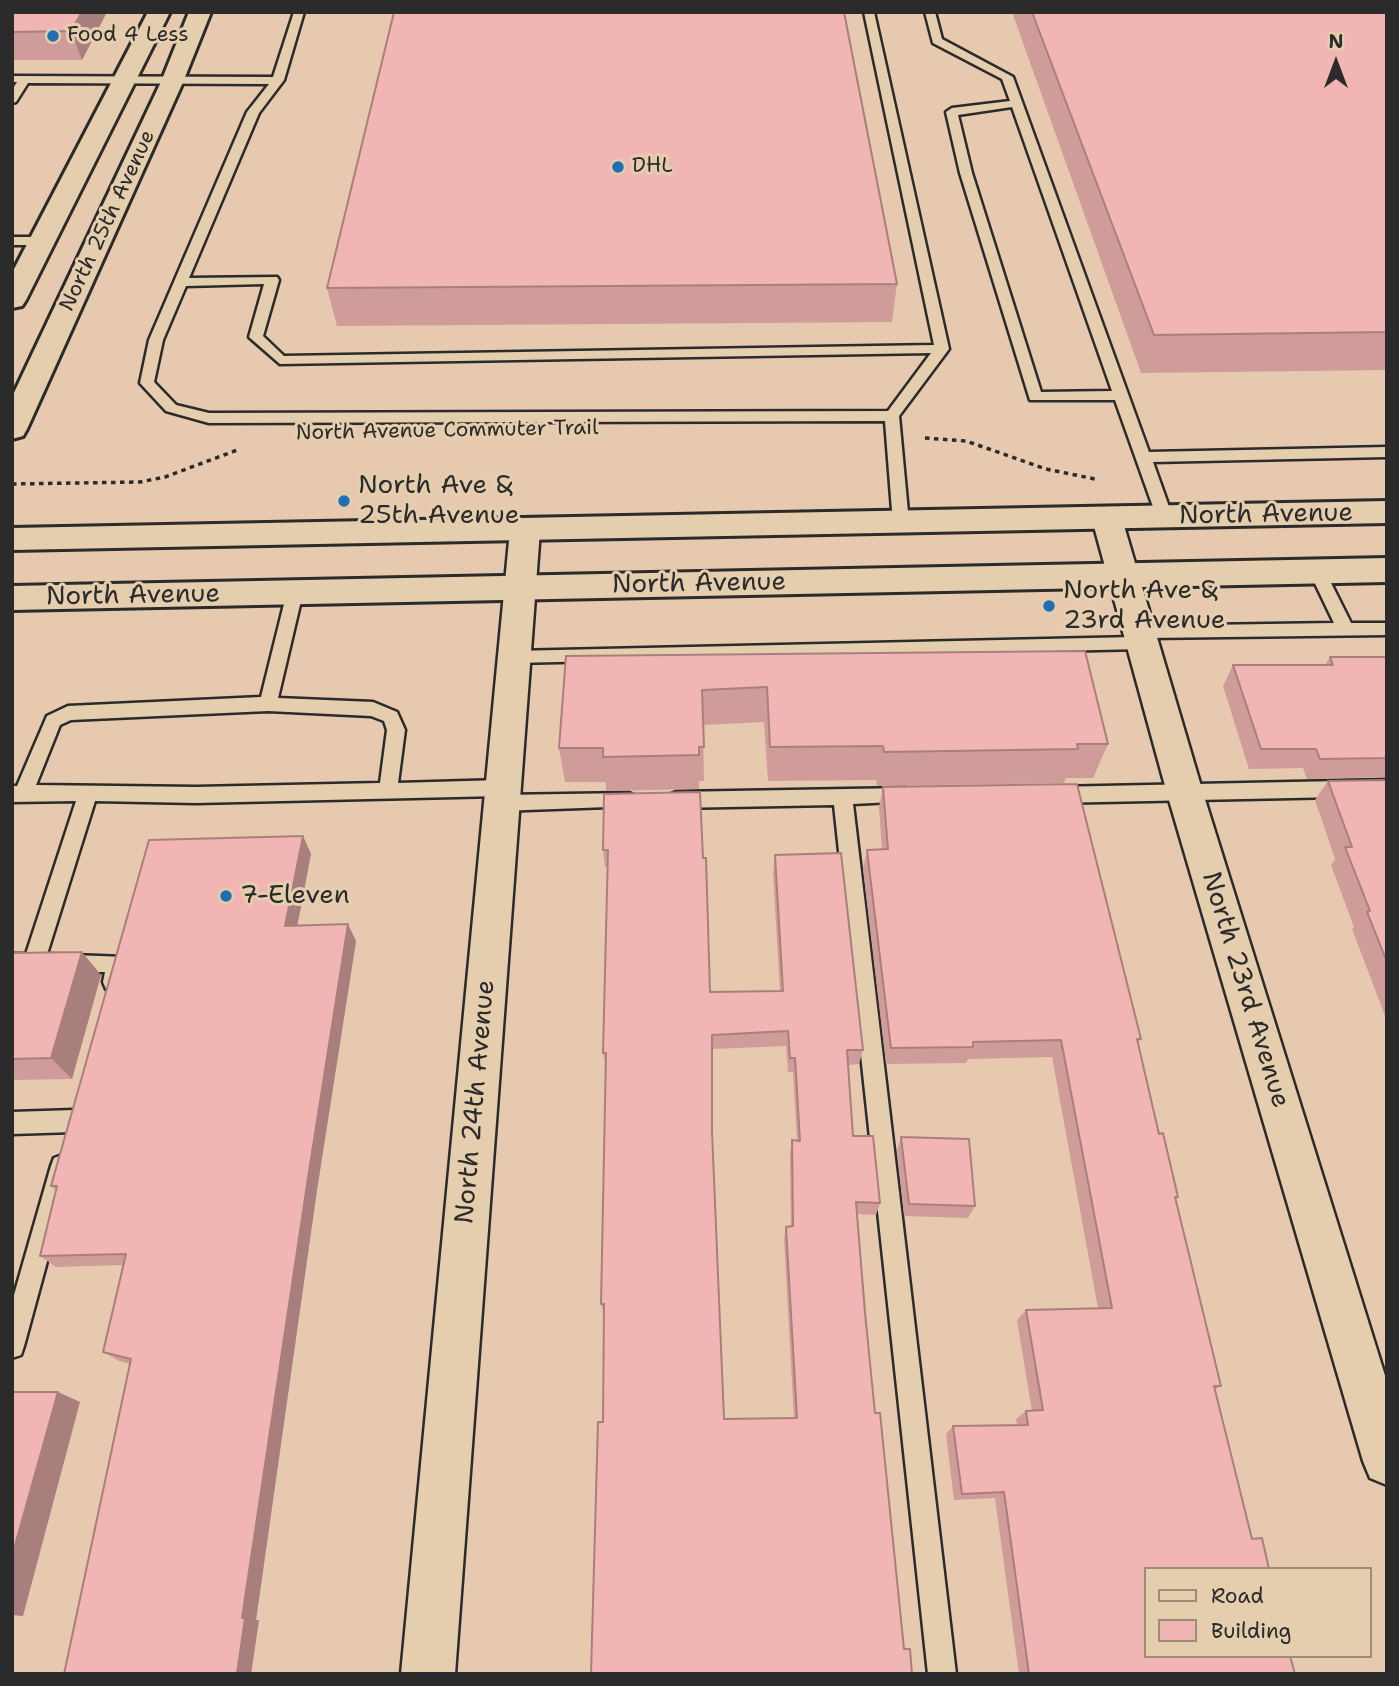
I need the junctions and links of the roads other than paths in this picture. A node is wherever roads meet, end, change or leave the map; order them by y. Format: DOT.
graph roads {
  1 [pos="159,12"];
  2 [pos="200,12"];
  3 [pos="299,12"];
  4 [pos="869,12"];
  5 [pos="930,12"];
  6 [pos="19,79"];
  7 [pos="278,80"];
  8 [pos="126,81"];
  9 [pos="172,82"];
  10 [pos="12,100"];
  11 [pos="1017,103"];
  12 [pos="42,241"];
  13 [pos="12,242"];
  14 [pos="181,282"];
  15 [pos="12,300"];
  16 [pos="942,349"];
  17 [pos="1121,395"];
  18 [pos="892,416"];
  19 [pos="12,429"];
  20 [pos="1387,452"];
  21 [pos="1143,457"];
  22 [pos="1387,512"];
  23 [pos="1165,518"];
  24 [pos="1107,519"];
  25 [pos="901,523"];
  26 [pos="525,530"];
  27 [pos="12,539"];
  28 [pos="1387,570"];
  29 [pos="1317,571"];
  30 [pos="1124,575"];
  31 [pos="519,588"];
  32 [pos="295,592"];
  33 [pos="12,598"];
  34 [pos="1345,629"];
  35 [pos="1387,629"];
  36 [pos="1141,638"];
  37 [pos="513,657"];
  38 [pos="268,704"];
  39 [pos="1387,788"];
  40 [pos="388,790"];
  41 [pos="88,793"];
  42 [pos="1185,793"];
  43 [pos="18,794"];
  44 [pos="501,795"];
  45 [pos="1037,795"];
  46 [pos="926,796"];
  47 [pos="843,797"];
  48 [pos="34,962"];
  49 [pos="12,963"];
  50 [pos="107,1003"];
  51 [pos="81,1095"];
  52 [pos="74,1121"];
  53 [pos="12,1123"];
  54 [pos="12,1346"];
  55 [pos="1387,1461"];
  56 [pos="428,1674"];
  57 [pos="942,1674"];
  1 -- 8 [label="main road, North 25th Avenue"];
  2 -- 9 [label="main road, North 25th Avenue"];
  3 -- 7 [label="lane"];
  4 -- 16 [label="lane"];
  5 -- 11 [label="lane"];
  6 -- 8 [label="lane"];
  6 -- 10 [label="lane"];
  7 -- 9 [label="lane"];
  7 -- 14 [label="lane"];
  8 -- 9 [label="lane"];
  8 -- 12 [label="main road, North 25th Avenue"];
  9 -- 19 [label="main road, North 25th Avenue"];
  11 -- 17 [label="lane"];
  11 -- 17 [label="lane"];
  12 -- 13 [label="lane"];
  12 -- 15 [label="main road, North 25th Avenue"];
  14 -- 16 [label="lane"];
  14 -- 18 [label="lane"];
  16 -- 18 [label="lane"];
  17 -- 21 [label="lane"];
  18 -- 25 [label="lane"];
  20 -- 21 [label="lane"];
  21 -- 23 [label="lane"];
  22 -- 23 [label="main road, North Avenue"];
  23 -- 24 [label="main road, North Avenue"];
  24 -- 25 [label="main road, North Avenue"];
  24 -- 30 [label="street, North 23rd Avenue"];
  25 -- 26 [label="main road, North Avenue"];
  26 -- 27 [label="main road, North Avenue"];
  26 -- 31 [label="street, North 24th Avenue"];
  28 -- 29 [label="main road, North Avenue"];
  29 -- 30 [label="main road, North Avenue"];
  29 -- 34 [label="lane"];
  30 -- 31 [label="main road, North Avenue"];
  30 -- 36 [label="street, North 23rd Avenue"];
  31 -- 32 [label="main road, North Avenue"];
  31 -- 37 [label="street, North 24th Avenue"];
  32 -- 33 [label="main road, North Avenue"];
  32 -- 38 [label="lane"];
  34 -- 35 [label="lane"];
  34 -- 36 [label="lane"];
  36 -- 37 [label="lane"];
  36 -- 42 [label="street, North 23rd Avenue"];
  37 -- 44 [label="street, North 24th Avenue"];
  38 -- 40 [label="lane"];
  38 -- 43 [label="lane"];
  39 -- 42 [label="lane"];
  40 -- 41 [label="lane"];
  40 -- 44 [label="lane"];
  41 -- 43 [label="lane"];
  41 -- 48 [label="lane"];
  42 -- 45 [label="lane"];
  42 -- 55 [label="street, North 23rd Avenue"];
  44 -- 47 [label="lane"];
  44 -- 56 [label="street, North 24th Avenue"];
  46 -- 47 [label="lane"];
  47 -- 57 [label="lane"];
  48 -- 49 [label="lane"];
  48 -- 50 [label="lane"];
  51 -- 52 [label="lane"];
  52 -- 53 [label="lane"];
  52 -- 54 [label="lane"];
}
